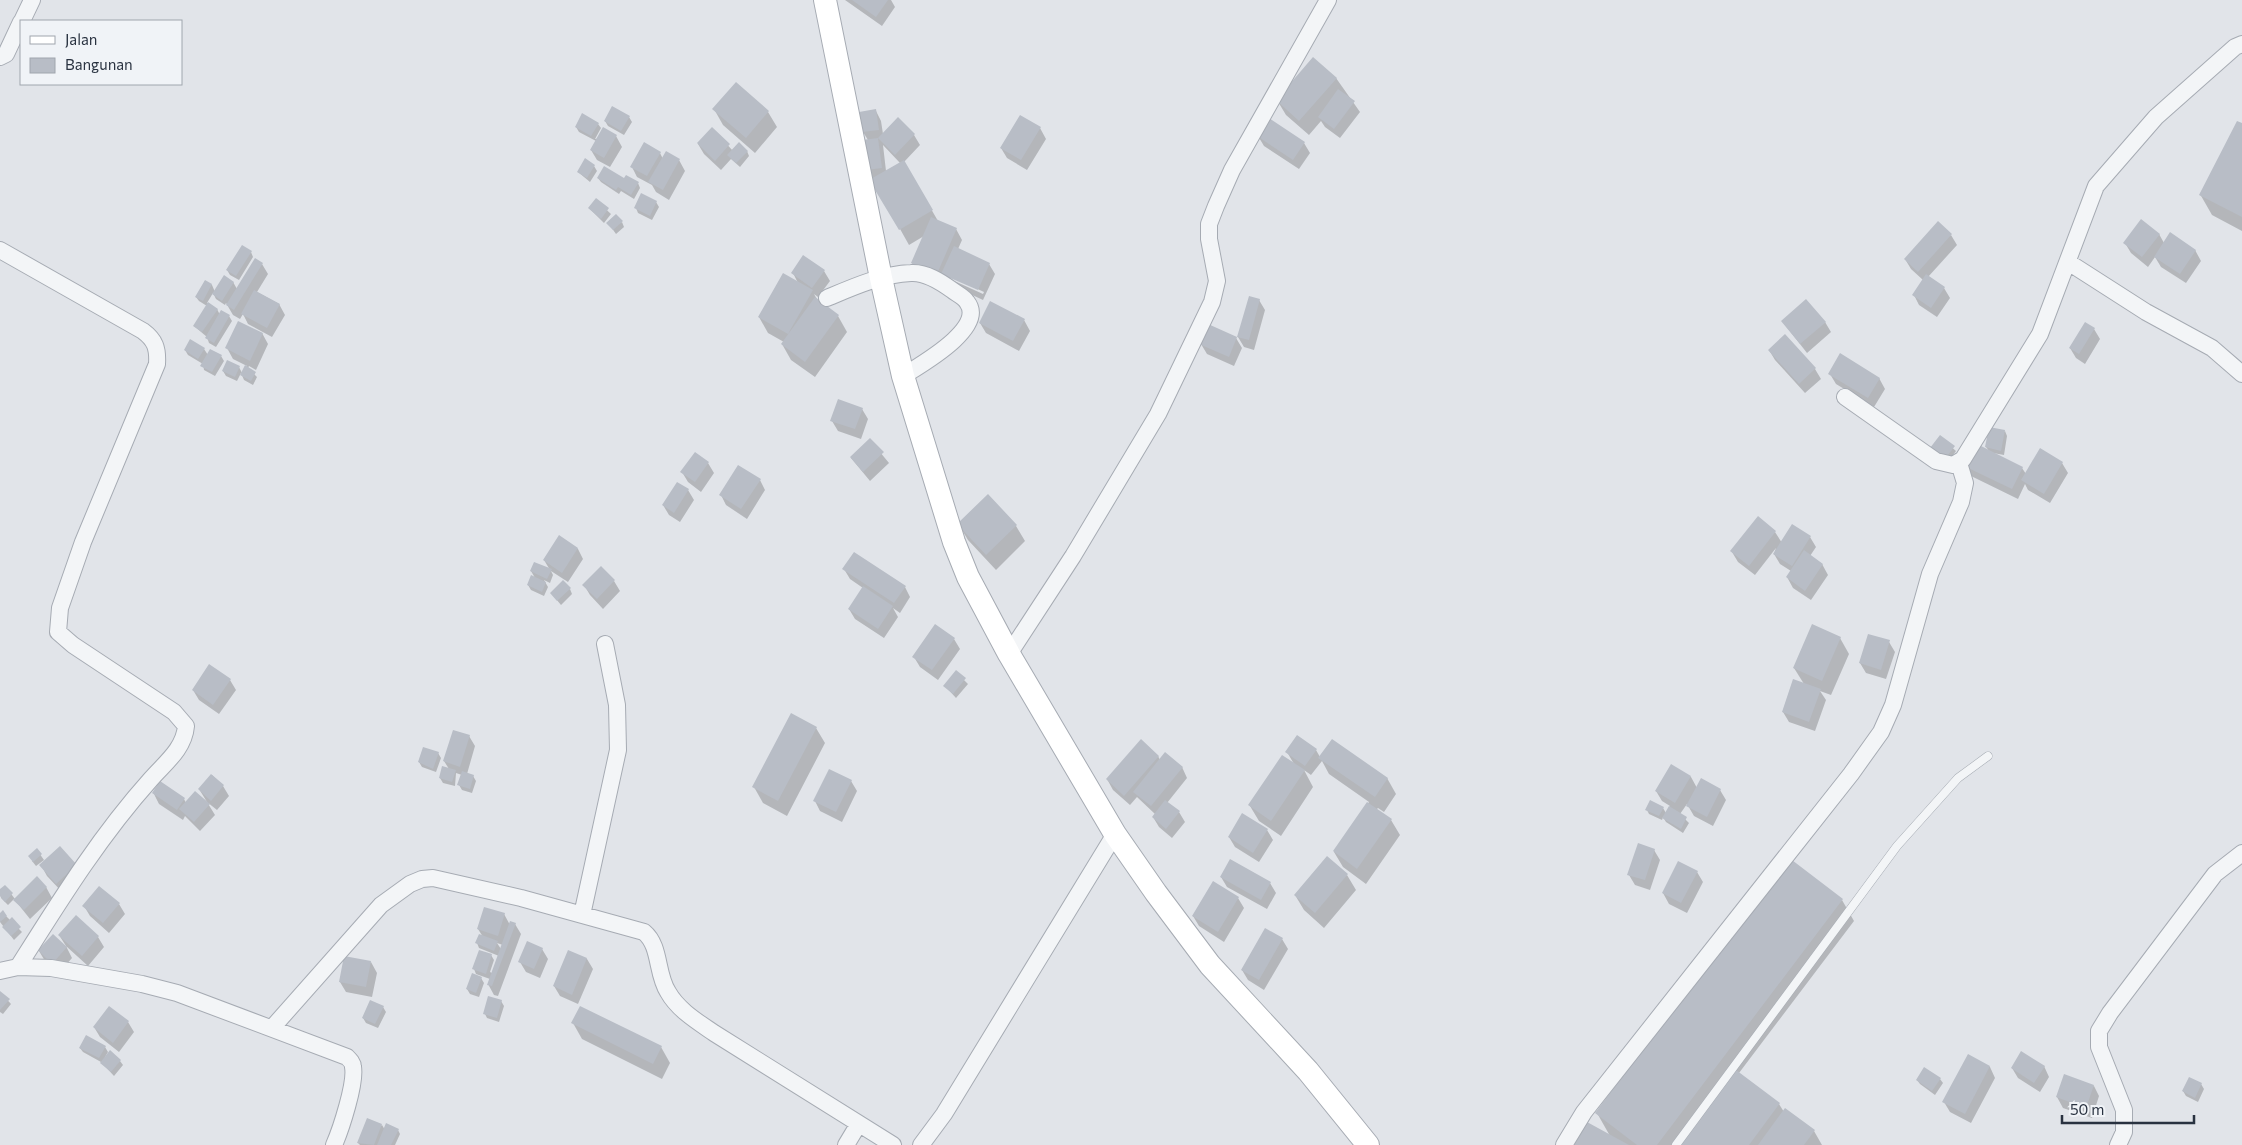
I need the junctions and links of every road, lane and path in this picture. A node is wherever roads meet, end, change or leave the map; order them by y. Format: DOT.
graph roads {
  1 [pos="32,0"];
  2 [pos="825,0"];
  3 [pos="1328,0"];
  4 [pos="22,20"];
  5 [pos="20,24"];
  6 [pos="2242,44"];
  7 [pos="0,57"];
  8 [pos="0,250"];
  9 [pos="2068,262"];
  10 [pos="881,278"];
  11 [pos="827,298"];
  12 [pos="2242,374"];
  13 [pos="903,376"];
  14 [pos="1845,397"];
  15 [pos="1958,463"];
  16 [pos="605,644"];
  17 [pos="1009,654"];
  18 [pos="1988,756"];
  19 [pos="1115,834"];
  20 [pos="2242,853"];
  21 [pos="582,915"];
  22 [pos="18,967"];
  23 [pos="0,971"];
  24 [pos="272,1028"];
  25 [pos="858,1125"];
  26 [pos="334,1145"];
  27 [pos="846,1145"];
  28 [pos="893,1145"];
  29 [pos="921,1145"];
  30 [pos="1368,1145"];
  31 [pos="1564,1145"];
  32 [pos="1676,1145"];
  33 [pos="2118,1145"];
  1 -- 4 [label="street"];
  2 -- 10 [label="main road"];
  3 -- 17 [label="street"];
  5 -- 7 [label="street"];
  6 -- 9 [label="street"];
  8 -- 22 [label="street"];
  9 -- 12 [label="street"];
  9 -- 15 [label="street"];
  10 -- 11 [label="street"];
  10 -- 13 [label="main road"];
  10 -- 13 [label="street"];
  13 -- 17 [label="main road"];
  14 -- 15 [label="street"];
  15 -- 31 [label="street"];
  16 -- 21 [label="street"];
  17 -- 19 [label="main road"];
  18 -- 32 [label="lane"];
  19 -- 29 [label="street"];
  19 -- 30 [label="main road"];
  20 -- 33 [label="street"];
  21 -- 24 [label="street"];
  21 -- 25 [label="street"];
  22 -- 23 [label="street"];
  22 -- 24 [label="street"];
  24 -- 26 [label="street"];
  25 -- 27 [label="street"];
  25 -- 28 [label="street"];
}
